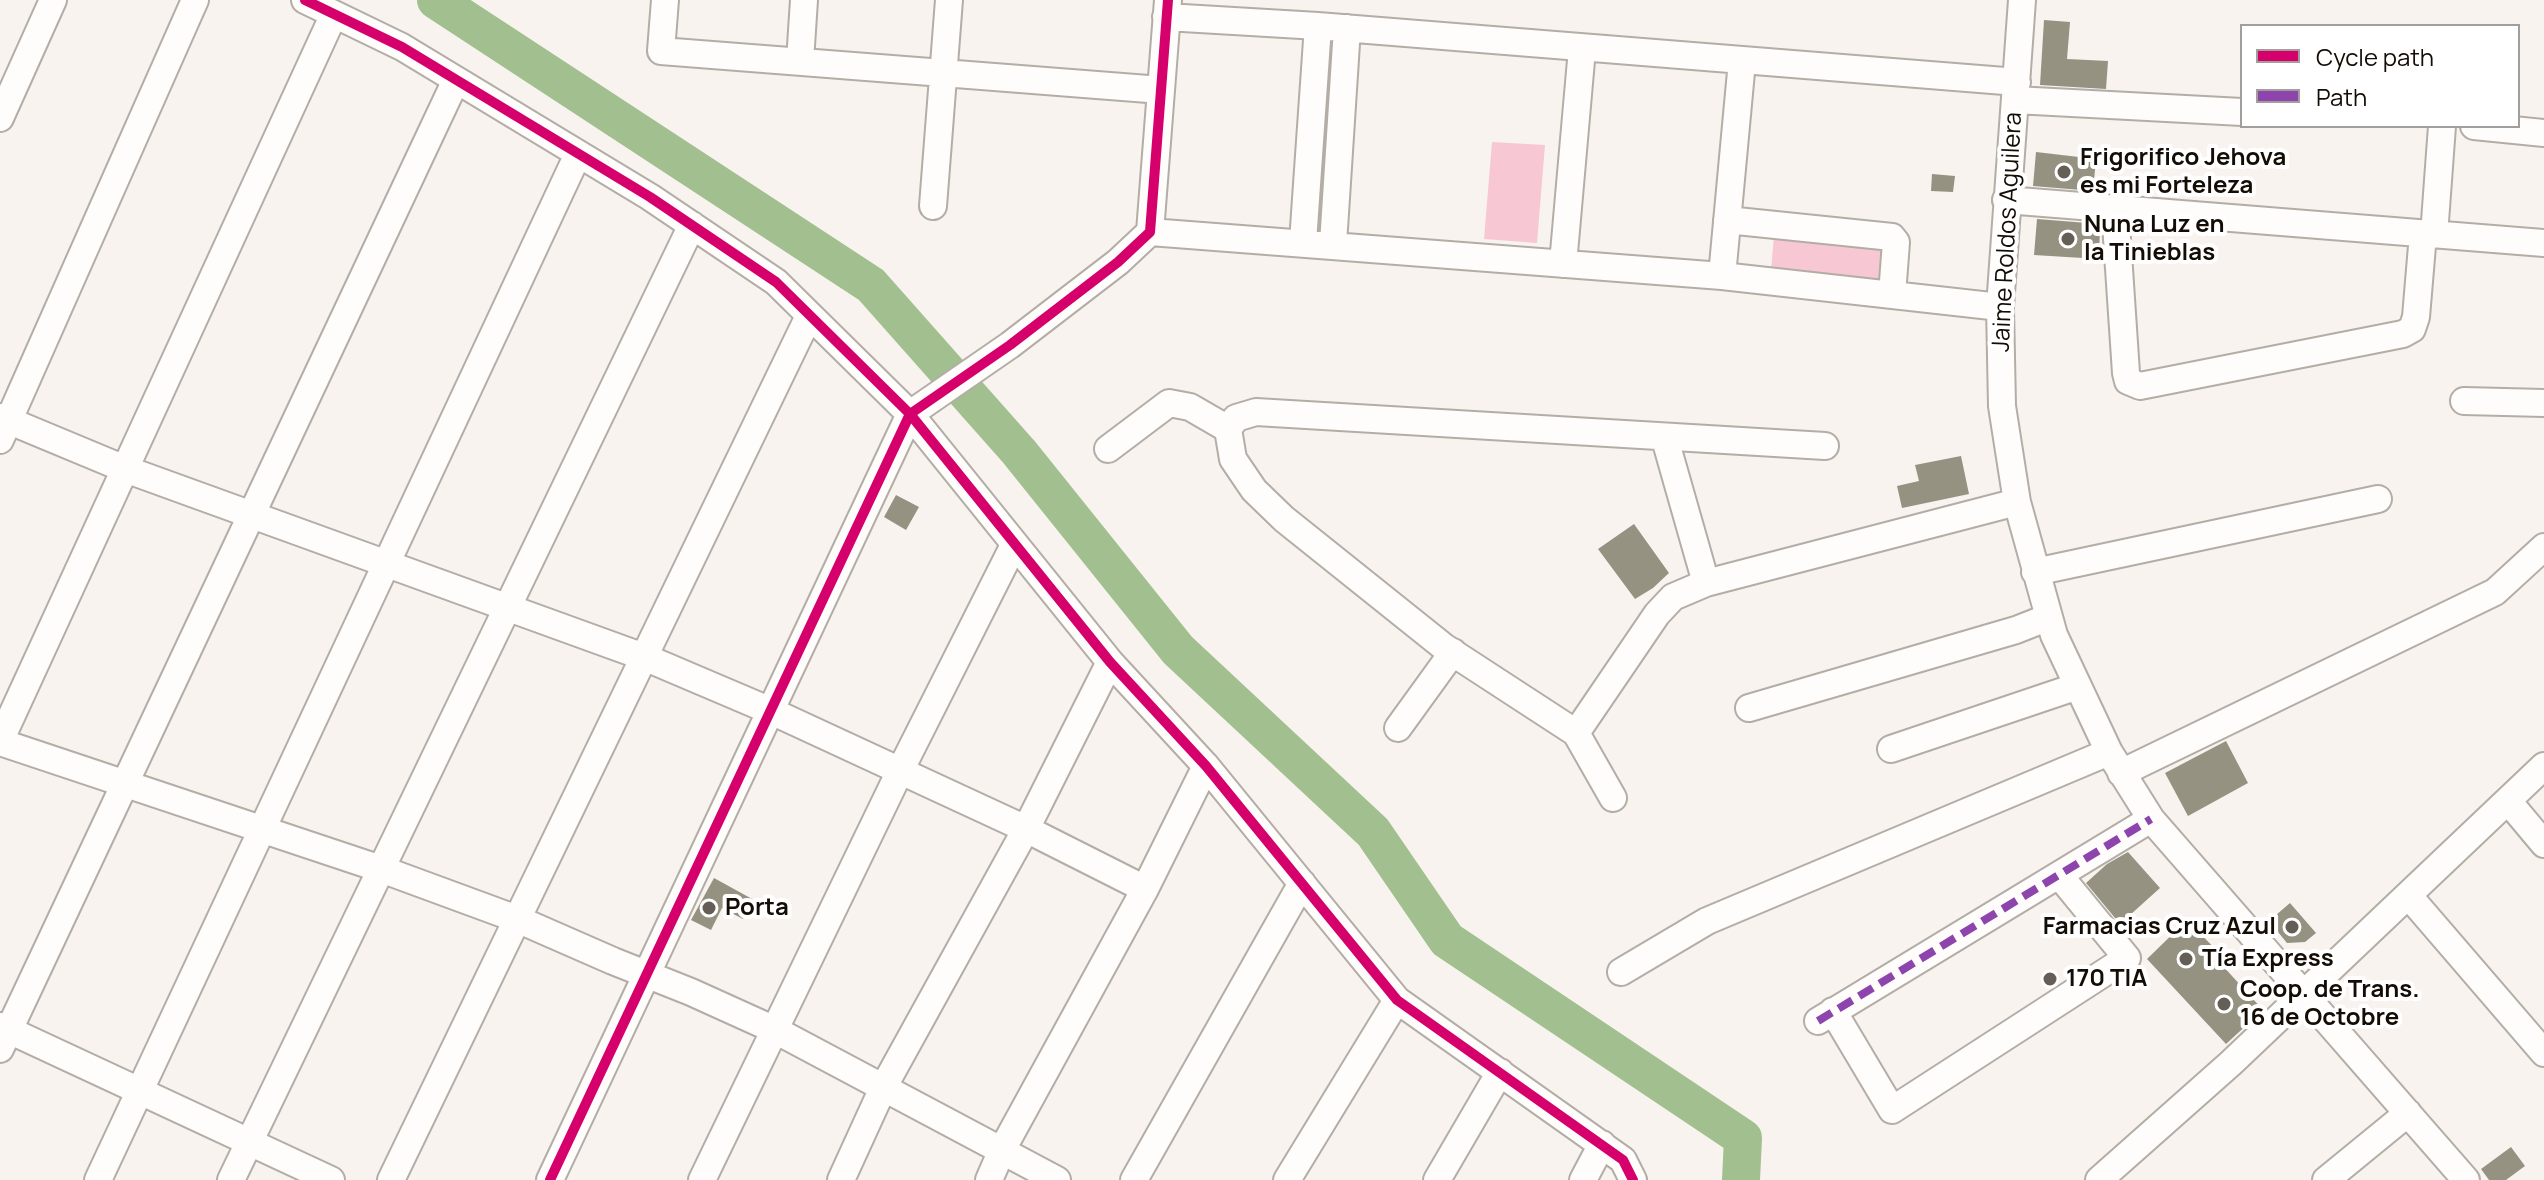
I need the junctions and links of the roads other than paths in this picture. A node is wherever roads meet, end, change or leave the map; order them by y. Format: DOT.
graph roads {
  1 [pos="53,0"];
  2 [pos="195,0"];
  3 [pos="305,0"];
  4 [pos="665,0"];
  5 [pos="804,0"];
  6 [pos="949,0"];
  7 [pos="2022,0"];
  8 [pos="1167,8"];
  9 [pos="334,14"];
  10 [pos="1318,26"];
  11 [pos="1347,28"];
  12 [pos="1582,49"];
  13 [pos="800,61"];
  14 [pos="1742,61"];
  15 [pos="944,72"];
  16 [pos="456,80"];
  17 [pos="1161,90"];
  18 [pos="2016,91"];
  19 [pos="2240,112"];
  20 [pos="0,118"];
  21 [pos="2442,128"];
  22 [pos="2494,128"];
  23 [pos="2544,133"];
  24 [pos="578,154"];
  25 [pos="2006,200"];
  26 [pos="933,206"];
  27 [pos="2115,209"];
  28 [pos="1727,220"];
  29 [pos="692,225"];
  30 [pos="1150,232"];
  31 [pos="2429,234"];
  32 [pos="1303,242"];
  33 [pos="2544,243"];
  34 [pos="1333,244"];
  35 [pos="1563,264"];
  36 [pos="1722,276"];
  37 [pos="1892,295"];
  38 [pos="2000,307"];
  39 [pos="809,316"];
  40 [pos="2464,401"];
  41 [pos="2544,403"];
  42 [pos="915,410"];
  43 [pos="3,426"];
  44 [pos="1228,429"];
  45 [pos="1665,439"];
  46 [pos="1825,446"];
  47 [pos="1108,449"];
  48 [pos="125,469"];
  49 [pos="2378,499"];
  50 [pos="2017,502"];
  51 [pos="251,515"];
  52 [pos="1014,545"];
  53 [pos="2544,547"];
  54 [pos="386,564"];
  55 [pos="2035,572"];
  56 [pos="1706,583"];
  57 [pos="507,608"];
  58 [pos="2049,617"];
  59 [pos="1453,652"];
  60 [pos="644,657"];
  61 [pos="1110,662"];
  62 [pos="2078,686"];
  63 [pos="1749,708"];
  64 [pos="771,711"];
  65 [pos="1398,728"];
  66 [pos="1576,733"];
  67 [pos="0,742"];
  68 [pos="1891,749"];
  69 [pos="2115,762"];
  70 [pos="1206,766"];
  71 [pos="2544,766"];
  72 [pos="900,771"];
  73 [pos="125,784"];
  74 [pos="1613,798"];
  75 [pos="2508,801"];
  76 [pos="2151,819"];
  77 [pos="1026,829"];
  78 [pos="262,830"];
  79 [pos="2544,844"];
  80 [pos="381,869"];
  81 [pos="2059,875"];
  82 [pos="1302,883"];
  83 [pos="1145,889"];
  84 [pos="2408,895"];
  85 [pos="517,919"];
  86 [pos="645,972"];
  87 [pos="1621,972"];
  88 [pos="2304,994"];
  89 [pos="1397,1000"];
  90 [pos="775,1030"];
  91 [pos="3,1035"];
  92 [pos="2544,1053"];
  93 [pos="1500,1072"];
  94 [pos="883,1088"];
  95 [pos="140,1091"];
  96 [pos="2408,1113"];
  97 [pos="249,1142"];
  98 [pos="1602,1144"];
  99 [pos="1002,1150"];
  100 [pos="98,1180"];
  101 [pos="231,1180"];
  102 [pos="331,1180"];
  103 [pos="391,1180"];
  104 [pos="550,1180"];
  105 [pos="702,1180"];
  106 [pos="841,1180"];
  107 [pos="989,1180"];
  108 [pos="1057,1180"];
  109 [pos="1134,1180"];
  110 [pos="1287,1180"];
  111 [pos="1437,1180"];
  112 [pos="1583,1180"];
  113 [pos="1633,1180"];
  114 [pos="2099,1180"];
  115 [pos="2326,1180"];
  116 [pos="2466,1180"];
  1 -- 20 [label="street"];
  2 -- 43 [label="street"];
  3 -- 9 [label="street"];
  4 -- 13 [label="street"];
  5 -- 13 [label="street"];
  6 -- 15 [label="street"];
  7 -- 18 [label="street, Jaime Roldos Aguilera"];
  8 -- 10 [label="street"];
  8 -- 17 [label="street"];
  9 -- 16 [label="street"];
  9 -- 48 [label="street"];
  10 -- 11 [label="street"];
  10 -- 32 [label="street"];
  11 -- 12 [label="street"];
  11 -- 34 [label="street"];
  12 -- 14 [label="street"];
  12 -- 35 [label="street"];
  13 -- 15 [label="street"];
  14 -- 18 [label="street"];
  14 -- 28 [label="street"];
  15 -- 17 [label="street"];
  15 -- 26 [label="street"];
  16 -- 24 [label="street"];
  16 -- 51 [label="street"];
  17 -- 30 [label="street"];
  18 -- 19 [label="street"];
  18 -- 25 [label="street, Jaime Roldos Aguilera"];
  21 -- 31 [label="street"];
  22 -- 23 [label="street"];
  24 -- 29 [label="street"];
  24 -- 54 [label="street"];
  25 -- 27 [label="street"];
  25 -- 38 [label="street, Jaime Roldos Aguilera"];
  27 -- 31 [label="street"];
  27 -- 31 [label="street"];
  28 -- 36 [label="street"];
  28 -- 37 [label="street"];
  29 -- 39 [label="street"];
  29 -- 57 [label="street"];
  30 -- 32 [label="street"];
  30 -- 42 [label="street"];
  31 -- 33 [label="street"];
  32 -- 34 [label="street"];
  34 -- 35 [label="street"];
  35 -- 36 [label="street"];
  36 -- 37 [label="street"];
  37 -- 38 [label="street"];
  38 -- 50 [label="street, Jaime Roldos Aguilera"];
  39 -- 42 [label="street"];
  39 -- 60 [label="street"];
  40 -- 41 [label="street"];
  42 -- 52 [label="street"];
  42 -- 64 [label="street"];
  43 -- 48 [label="street"];
  44 -- 45 [label="street"];
  44 -- 47 [label="street"];
  44 -- 59 [label="street"];
  45 -- 46 [label="street"];
  45 -- 56 [label="street"];
  48 -- 51 [label="street"];
  48 -- 67 [label="street"];
  49 -- 55 [label="street"];
  50 -- 55 [label="street, Jaime Roldos Aguilera"];
  50 -- 56 [label="street"];
  51 -- 54 [label="street"];
  51 -- 73 [label="street"];
  52 -- 61 [label="street"];
  52 -- 72 [label="street"];
  53 -- 69 [label="street"];
  54 -- 57 [label="street"];
  54 -- 78 [label="street"];
  55 -- 58 [label="street, Jaime Roldos Aguilera"];
  56 -- 66 [label="street"];
  57 -- 60 [label="street"];
  57 -- 80 [label="street"];
  58 -- 62 [label="street, Jaime Roldos Aguilera"];
  58 -- 63 [label="street"];
  59 -- 65 [label="street"];
  59 -- 66 [label="street"];
  60 -- 64 [label="street"];
  60 -- 85 [label="street"];
  61 -- 70 [label="street"];
  61 -- 77 [label="street"];
  62 -- 68 [label="street"];
  62 -- 69 [label="street, Jaime Roldos Aguilera"];
  64 -- 72 [label="street"];
  64 -- 86 [label="street"];
  66 -- 74 [label="street"];
  67 -- 73 [label="street"];
  69 -- 76 [label="street, Jaime Roldos Aguilera"];
  69 -- 87 [label="street"];
  70 -- 82 [label="street"];
  70 -- 83 [label="street"];
  71 -- 75 [label="street"];
  72 -- 77 [label="street"];
  72 -- 90 [label="street"];
  73 -- 78 [label="street"];
  73 -- 91 [label="street"];
  75 -- 79 [label="street"];
  75 -- 84 [label="street"];
  76 -- 81 [label="street"];
  76 -- 88 [label="street, Jaime Roldos Aguilera"];
  77 -- 83 [label="street"];
  77 -- 94 [label="street"];
  78 -- 80 [label="street"];
  78 -- 95 [label="street"];
  80 -- 85 [label="street"];
  80 -- 97 [label="street"];
  81 -- 81 [label="street"];
  82 -- 89 [label="street"];
  82 -- 109 [label="street"];
  83 -- 99 [label="street"];
  84 -- 88 [label="street"];
  84 -- 92 [label="street"];
  85 -- 86 [label="street"];
  85 -- 103 [label="street"];
  86 -- 90 [label="street"];
  86 -- 104 [label="street"];
  88 -- 96 [label="street, Jaime Roldos Aguilera"];
  88 -- 114 [label="street"];
  89 -- 93 [label="street"];
  89 -- 110 [label="street"];
  90 -- 94 [label="street"];
  90 -- 105 [label="street"];
  91 -- 95 [label="street"];
  93 -- 98 [label="street"];
  93 -- 111 [label="street"];
  94 -- 99 [label="street"];
  94 -- 106 [label="street"];
  95 -- 97 [label="street"];
  95 -- 100 [label="street"];
  96 -- 115 [label="street"];
  96 -- 116 [label="street, Jaime Roldos Aguilera"];
  97 -- 101 [label="street"];
  97 -- 102 [label="street"];
  98 -- 112 [label="street"];
  98 -- 113 [label="street"];
  99 -- 107 [label="street"];
  99 -- 108 [label="street"];
}
